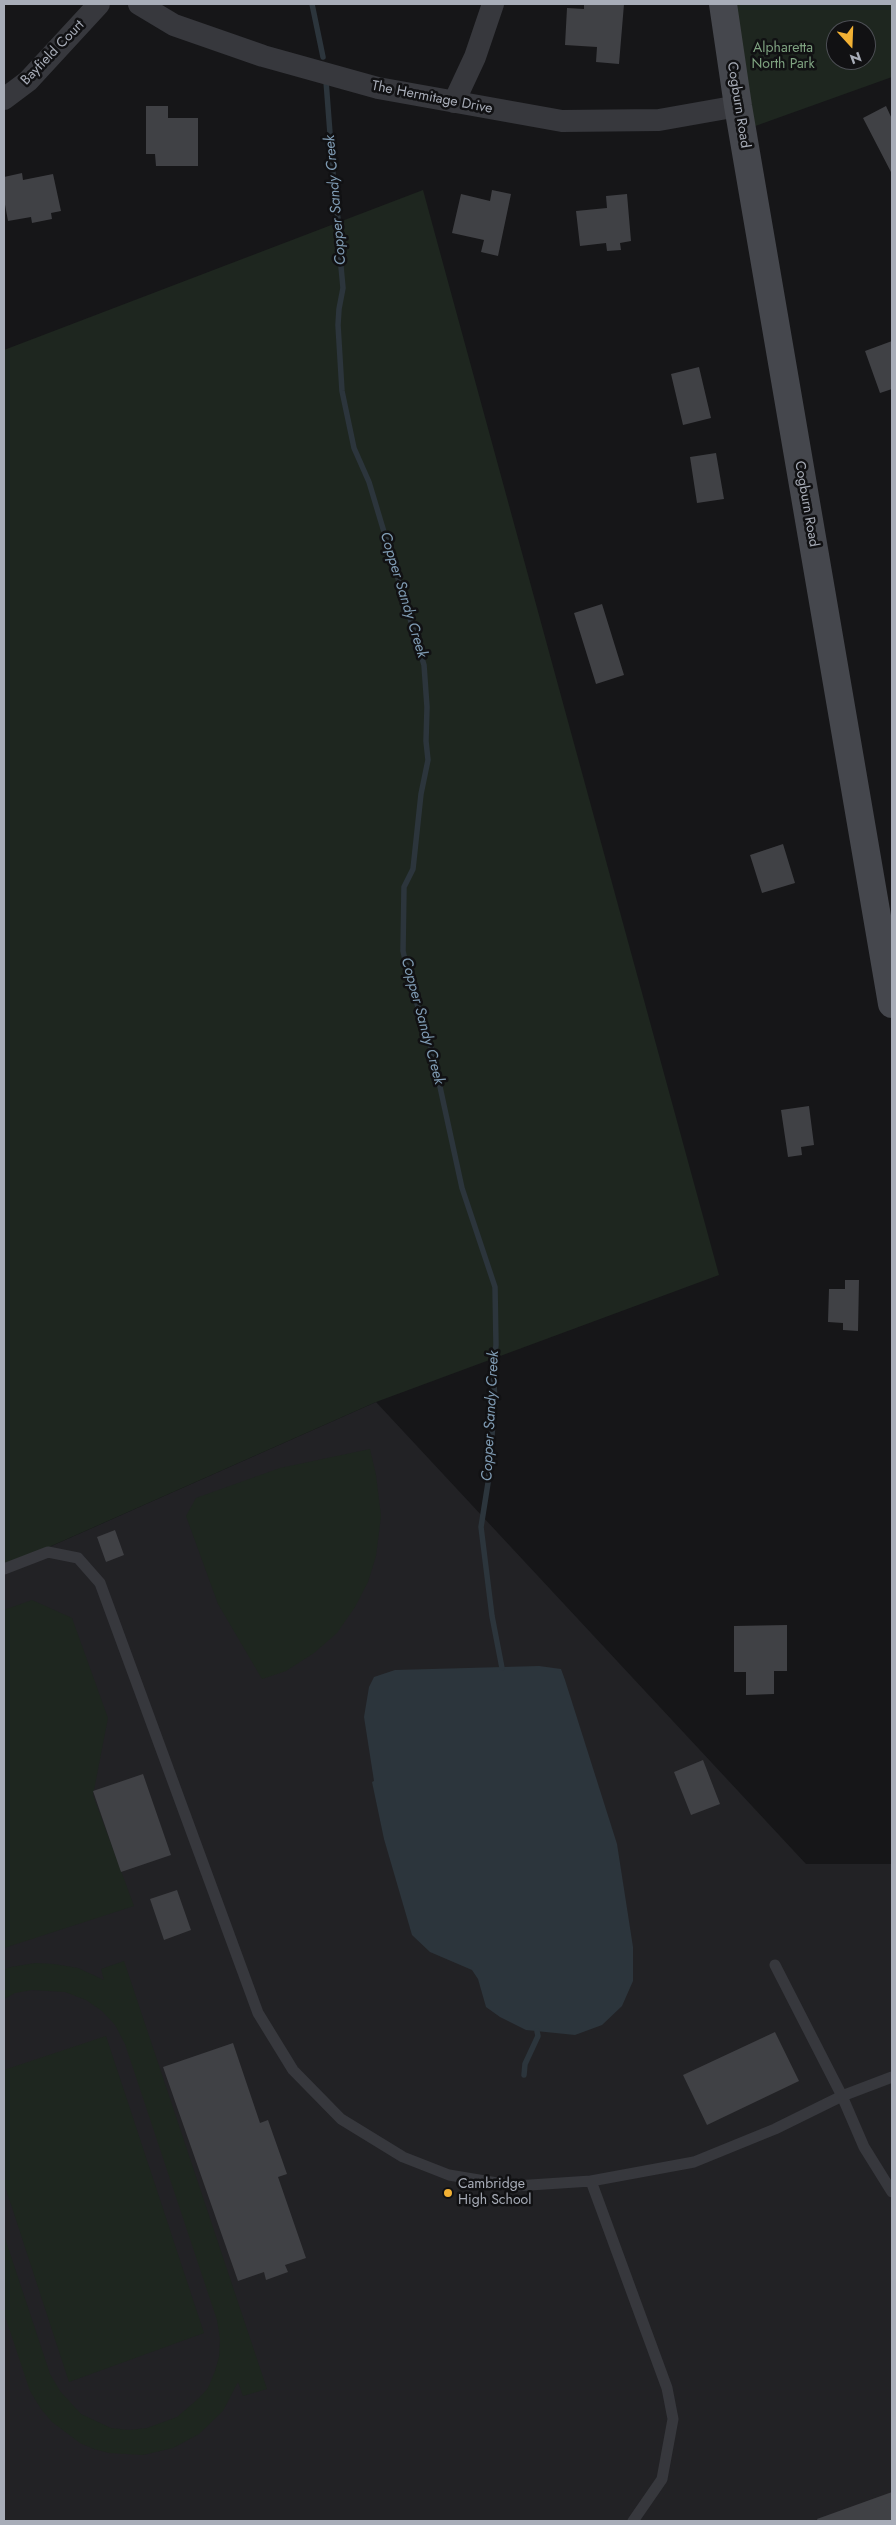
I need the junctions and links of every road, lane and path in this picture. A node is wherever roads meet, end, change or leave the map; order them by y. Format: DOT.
graph roads {
  1 [pos="99,4"];
  2 [pos="139,4"];
  3 [pos="493,4"];
  4 [pos="723,4"];
  5 [pos="4,99"];
  6 [pos="454,102"];
  7 [pos="738,106"];
  8 [pos="892,1004"];
  9 [pos="4,1569"];
  10 [pos="775,1965"];
  11 [pos="892,2077"];
  12 [pos="842,2096"];
  13 [pos="591,2181"];
  14 [pos="892,2192"];
  15 [pos="633,2521"];
  1 -- 5 [label="street, Bayfield Court"];
  2 -- 6 [label="street, The Hermitage Drive"];
  3 -- 6 [label="street"];
  4 -- 7 [label="street, Cogburn Road"];
  6 -- 7 [label="street, The Hermitage Drive"];
  7 -- 8 [label="street, Cogburn Road"];
  9 -- 13 [label="lane"];
  10 -- 12 [label="lane"];
  11 -- 12 [label="lane"];
  12 -- 13 [label="lane"];
  12 -- 14 [label="lane"];
  13 -- 15 [label="lane"];
}
